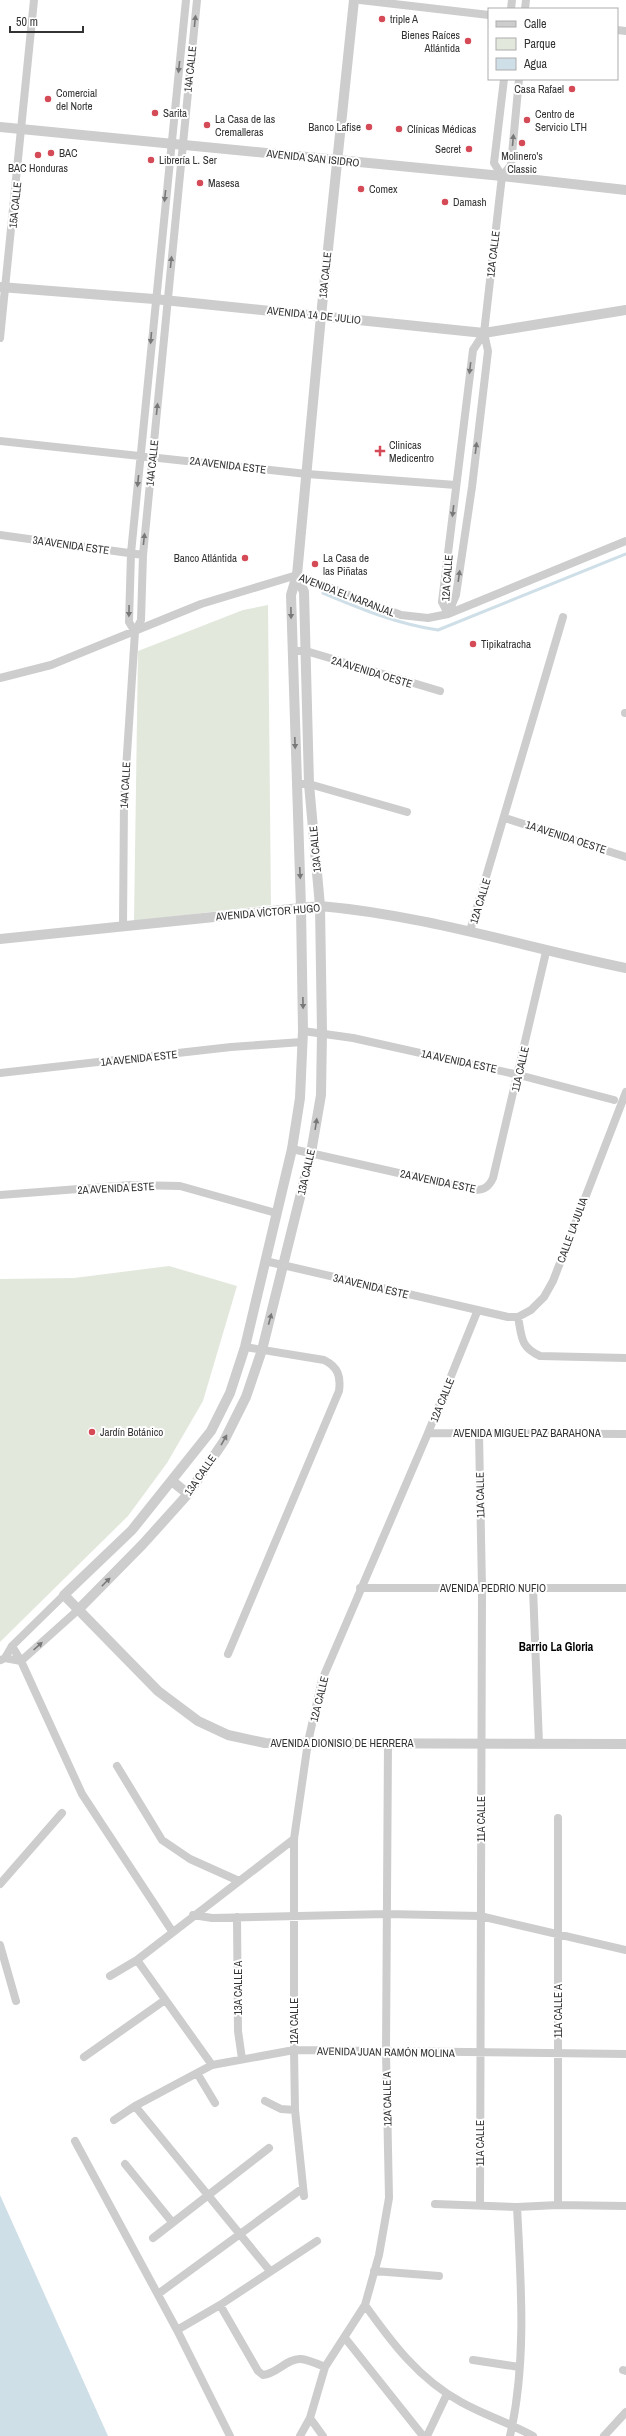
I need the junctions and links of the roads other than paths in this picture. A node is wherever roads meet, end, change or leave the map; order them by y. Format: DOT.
graph roads {
  1 [pos="34,0"];
  2 [pos="186,0"];
  3 [pos="197,0"];
  4 [pos="354,0"];
  5 [pos="360,0"];
  6 [pos="488,15"];
  7 [pos="504,80"];
  8 [pos="518,80"];
  9 [pos="0,127"];
  10 [pos="22,129"];
  11 [pos="171,144"];
  12 [pos="183,145"];
  13 [pos="337,161"];
  14 [pos="502,176"];
  15 [pos="626,190"];
  16 [pos="3,287"];
  17 [pos="154,299"];
  18 [pos="168,300"];
  19 [pos="626,310"];
  20 [pos="321,316"];
  21 [pos="484,333"];
  22 [pos="0,338"];
  23 [pos="0,441"];
  24 [pos="141,455"];
  25 [pos="152,456"];
  26 [pos="307,474"];
  27 [pos="456,485"];
  28 [pos="0,536"];
  29 [pos="626,541"];
  30 [pos="131,553"];
  31 [pos="143,555"];
  32 [pos="297,575"];
  33 [pos="448,614"];
  34 [pos="563,618"];
  35 [pos="135,632"];
  36 [pos="292,651"];
  37 [pos="306,651"];
  38 [pos="0,678"];
  39 [pos="440,691"];
  40 [pos="296,784"];
  41 [pos="309,784"];
  42 [pos="407,812"];
  43 [pos="505,818"];
  44 [pos="626,857"];
  45 [pos="320,906"];
  46 [pos="301,908"];
  47 [pos="123,927"];
  48 [pos="470,931"];
  49 [pos="0,940"];
  50 [pos="546,952"];
  51 [pos="626,968"];
  52 [pos="303,1031"];
  53 [pos="322,1032"];
  54 [pos="302,1042"];
  55 [pos="0,1073"];
  56 [pos="519,1074"];
  57 [pos="626,1092"];
  58 [pos="614,1100"];
  59 [pos="292,1149"];
  60 [pos="311,1153"];
  61 [pos="490,1186"];
  62 [pos="0,1196"];
  63 [pos="276,1213"];
  64 [pos="265,1261"];
  65 [pos="285,1266"];
  66 [pos="477,1312"];
  67 [pos="518,1317"];
  68 [pos="245,1347"];
  69 [pos="262,1350"];
  70 [pos="626,1358"];
  71 [pos="428,1433"];
  72 [pos="479,1434"];
  73 [pos="626,1434"];
  74 [pos="172,1481"];
  75 [pos="188,1494"];
  76 [pos="360,1588"];
  77 [pos="482,1588"];
  78 [pos="533,1588"];
  79 [pos="626,1588"];
  80 [pos="64,1595"];
  81 [pos="78,1610"];
  82 [pos="12,1646"];
  83 [pos="228,1654"];
  84 [pos="2,1660"];
  85 [pos="21,1661"];
  86 [pos="308,1742"];
  87 [pos="388,1743"];
  88 [pos="481,1744"];
  89 [pos="538,1744"];
  90 [pos="626,1744"];
  91 [pos="117,1766"];
  92 [pos="62,1813"];
  93 [pos="558,1818"];
  94 [pos="294,1838"];
  95 [pos="239,1881"];
  96 [pos="0,1884"];
  97 [pos="294,1914"];
  98 [pos="387,1914"];
  99 [pos="193,1915"];
  100 [pos="480,1916"];
  101 [pos="238,1917"];
  102 [pos="172,1932"];
  103 [pos="557,1934"];
  104 [pos="0,1945"];
  105 [pos="626,1950"];
  106 [pos="137,1960"];
  107 [pos="110,1976"];
  108 [pos="165,2000"];
  109 [pos="16,2001"];
  110 [pos="294,2050"];
  111 [pos="386,2052"];
  112 [pos="558,2052"];
  113 [pos="480,2053"];
  114 [pos="626,2054"];
  115 [pos="84,2057"];
  116 [pos="242,2059"];
  117 [pos="212,2065"];
  118 [pos="197,2072"];
  119 [pos="265,2101"];
  120 [pos="215,2103"];
  121 [pos="134,2106"];
  122 [pos="295,2110"];
  123 [pos="114,2120"];
  124 [pos="75,2141"];
  125 [pos="269,2148"];
  126 [pos="125,2164"];
  127 [pos="207,2196"];
  128 [pos="435,2204"];
  129 [pos="480,2205"];
  130 [pos="558,2205"];
  131 [pos="626,2206"];
  132 [pos="517,2207"];
  133 [pos="172,2222"];
  134 [pos="238,2235"];
  135 [pos="153,2238"];
  136 [pos="317,2241"];
  137 [pos="270,2271"];
  138 [pos="374,2271"];
  139 [pos="439,2276"];
  140 [pos="158,2294"];
  141 [pos="220,2305"];
  142 [pos="365,2305"];
  143 [pos="177,2330"];
  144 [pos="345,2338"];
  145 [pos="473,2360"];
  146 [pos="325,2367"];
  147 [pos="520,2368"];
  148 [pos="447,2394"];
  149 [pos="626,2412"];
  150 [pos="310,2418"];
  151 [pos="513,2425"];
  152 [pos="230,2436"];
  153 [pos="300,2436"];
  154 [pos="324,2436"];
  155 [pos="423,2436"];
  156 [pos="427,2436"];
  157 [pos="510,2436"];
  158 [pos="533,2436"];
  159 [pos="604,2436"];
  1 -- 10 [label="street, 15A CALLE"];
  2 -- 11 [label="street, 14A CALLE, one-way"];
  12 -- 3 [label="street, 14A CALLE, one-way"];
  4 -- 13 [label="street, 13A CALLE"];
  5 -- 6 [label="street"];
  7 -- 14 [label="street, 12A CALLE"];
  14 -- 8 [label="street, 12A CALLE, one-way"];
  9 -- 10 [label="street, AVENIDA SAN ISIDRO"];
  10 -- 11 [label="street, AVENIDA SAN ISIDRO"];
  10 -- 16 [label="street, 15A CALLE"];
  11 -- 12 [label="street, AVENIDA SAN ISIDRO"];
  11 -- 17 [label="street, 14A CALLE, one-way"];
  12 -- 13 [label="street, AVENIDA SAN ISIDRO"];
  18 -- 12 [label="street, 14A CALLE, one-way"];
  13 -- 14 [label="street, AVENIDA SAN ISIDRO"];
  13 -- 20 [label="street, 13A CALLE"];
  14 -- 15 [label="street, AVENIDA SAN ISIDRO"];
  14 -- 21 [label="street, 12A CALLE"];
  16 -- 17 [label="street, AVENIDA 14 DE JULIO"];
  16 -- 22 [label="street, 15A CALLE"];
  17 -- 18 [label="street, AVENIDA 14 DE JULIO"];
  17 -- 24 [label="street, 14A CALLE, one-way"];
  18 -- 20 [label="street, AVENIDA 14 DE JULIO"];
  25 -- 18 [label="street, 14A CALLE, one-way"];
  19 -- 21 [label="street, AVENIDA 14 DE JULIO"];
  20 -- 21 [label="street, AVENIDA 14 DE JULIO"];
  20 -- 26 [label="street, 13A CALLE"];
  21 -- 27 [label="street, 12A CALLE, one-way"];
  33 -- 21 [label="street, 12A CALLE, one-way"];
  23 -- 24 [label="street, 2A AVENIDA ESTE"];
  24 -- 25 [label="street, 2A AVENIDA ESTE"];
  24 -- 30 [label="street, 14A CALLE, one-way"];
  25 -- 26 [label="street, 2A AVENIDA ESTE"];
  31 -- 25 [label="street, 14A CALLE, one-way"];
  26 -- 27 [label="street, 2A AVENIDA ESTE"];
  26 -- 32 [label="street, 13A CALLE"];
  27 -- 33 [label="street, 12A CALLE, one-way"];
  28 -- 30 [label="street, 3A AVENIDA ESTE"];
  29 -- 33 [label="street, AVENIDA EL NARANJAL"];
  30 -- 31 [label="street, 3A AVENIDA ESTE"];
  30 -- 35 [label="street, 14A CALLE, one-way"];
  31 -- 35 [label="street, 14A CALLE"];
  32 -- 33 [label="street, AVENIDA EL NARANJAL"];
  32 -- 35 [label="street, AVENIDA EL NARANJAL"];
  32 -- 36 [label="street, 13A CALLE, one-way"];
  32 -- 37 [label="street, 13A CALLE"];
  34 -- 43 [label="street, 12A CALLE"];
  35 -- 38 [label="street, AVENIDA EL NARANJAL"];
  35 -- 47 [label="street, 14A CALLE"];
  36 -- 37 [label="street, 2A AVENIDA OESTE"];
  36 -- 40 [label="street, 13A CALLE, one-way"];
  37 -- 39 [label="street, 2A AVENIDA OESTE"];
  37 -- 41 [label="street, 13A CALLE"];
  40 -- 41 [label="street"];
  40 -- 46 [label="street, 13A CALLE, one-way"];
  41 -- 42 [label="street"];
  41 -- 45 [label="street, 13A CALLE"];
  43 -- 44 [label="street, 1A AVENIDA OESTE"];
  43 -- 48 [label="street, 12A CALLE"];
  45 -- 46 [label="street, AVENIDA VÍCTOR HUGO"];
  45 -- 48 [label="street, AVENIDA VÍCTOR HUGO"];
  45 -- 53 [label="street, 13A CALLE"];
  46 -- 47 [label="street, AVENIDA VÍCTOR HUGO"];
  46 -- 52 [label="street, 13A CALLE, one-way"];
  47 -- 49 [label="street, AVENIDA VÍCTOR HUGO"];
  48 -- 50 [label="street, AVENIDA VÍCTOR HUGO"];
  50 -- 51 [label="street, AVENIDA VÍCTOR HUGO"];
  50 -- 56 [label="street, 11A CALLE"];
  52 -- 53 [label="street, 1A AVENIDA ESTE"];
  52 -- 54 [label="street, 13A CALLE"];
  53 -- 56 [label="street, 1A AVENIDA ESTE"];
  60 -- 53 [label="street, 13A CALLE, one-way"];
  54 -- 55 [label="street, 1A AVENIDA ESTE"];
  54 -- 59 [label="street, 13A CALLE"];
  56 -- 58 [label="street, 1A AVENIDA ESTE"];
  56 -- 61 [label="street, 11A CALLE"];
  57 -- 67 [label="street, CALLE LA JULIA"];
  59 -- 60 [label="street, 2A AVENIDA ESTE"];
  59 -- 63 [label="street, 13A CALLE"];
  60 -- 61 [label="street, 2A AVENIDA ESTE"];
  60 -- 65 [label="street, 13A CALLE"];
  62 -- 63 [label="street, 2A AVENIDA ESTE"];
  63 -- 64 [label="street, 13A CALLE"];
  64 -- 65 [label="street, 3A AVENIDA ESTE"];
  64 -- 68 [label="street, 13A CALLE"];
  65 -- 66 [label="street, 3A AVENIDA ESTE"];
  69 -- 65 [label="street, 13A CALLE, one-way"];
  66 -- 67 [label="street"];
  66 -- 71 [label="street, 12A CALLE"];
  67 -- 70 [label="street"];
  68 -- 69 [label="street"];
  68 -- 74 [label="street, 13A CALLE"];
  75 -- 69 [label="street, 13A CALLE, one-way"];
  69 -- 83 [label="street"];
  71 -- 72 [label="street, AVENIDA MIGUEL PAZ BARAHONA"];
  71 -- 76 [label="street, 12A CALLE"];
  72 -- 73 [label="street, AVENIDA MIGUEL PAZ BARAHONA"];
  72 -- 77 [label="street, 11A CALLE"];
  74 -- 75 [label="street"];
  74 -- 80 [label="street, 13A CALLE"];
  81 -- 75 [label="street, 13A CALLE, one-way"];
  76 -- 77 [label="street, AVENIDA PEDRIO NUFIO"];
  76 -- 86 [label="street, 12A CALLE"];
  77 -- 78 [label="street, AVENIDA PEDRIO NUFIO"];
  77 -- 88 [label="street, 11A CALLE"];
  78 -- 79 [label="street, AVENIDA PEDRIO NUFIO"];
  78 -- 89 [label="street"];
  80 -- 81 [label="street, AVENIDA DIONISIO DE HERRERA"];
  80 -- 82 [label="street, 13A CALLE"];
  85 -- 81 [label="street, 13A CALLE, one-way"];
  81 -- 86 [label="street, AVENIDA DIONISIO DE HERRERA"];
  82 -- 84 [label="street, 13A CALLE"];
  82 -- 85 [label="street"];
  84 -- 85 [label="street, 13A CALLE"];
  85 -- 102 [label="street"];
  86 -- 87 [label="street, AVENIDA DIONISIO DE HERRERA"];
  86 -- 94 [label="street, 12A CALLE"];
  87 -- 88 [label="street, AVENIDA DIONISIO DE HERRERA"];
  87 -- 98 [label="street, 12A CALLE A"];
  88 -- 89 [label="street, AVENIDA DIONISIO DE HERRERA"];
  88 -- 100 [label="street, 11A CALLE"];
  89 -- 90 [label="street, AVENIDA DIONISIO DE HERRERA"];
  91 -- 95 [label="street"];
  92 -- 96 [label="street"];
  93 -- 103 [label="street, 11A CALLE A"];
  94 -- 95 [label="street"];
  94 -- 97 [label="street, 12A CALLE"];
  95 -- 99 [label="street"];
  97 -- 98 [label="street"];
  97 -- 101 [label="street"];
  97 -- 110 [label="street, 12A CALLE"];
  98 -- 100 [label="street"];
  98 -- 111 [label="street, 12A CALLE A"];
  99 -- 101 [label="street"];
  99 -- 102 [label="street"];
  100 -- 103 [label="street"];
  100 -- 113 [label="street, 11A CALLE"];
  101 -- 116 [label="street, 13A CALLE A"];
  102 -- 106 [label="street"];
  103 -- 105 [label="street"];
  103 -- 112 [label="street, 11A CALLE A"];
  104 -- 109 [label="street"];
  106 -- 107 [label="street"];
  106 -- 108 [label="street"];
  108 -- 115 [label="street"];
  108 -- 117 [label="street"];
  110 -- 111 [label="street, AVENIDA JUAN RAMÓN MOLINA"];
  110 -- 116 [label="street, AVENIDA JUAN RAMÓN MOLINA"];
  110 -- 122 [label="street, 12A CALLE"];
  111 -- 113 [label="street, AVENIDA JUAN RAMÓN MOLINA"];
  111 -- 138 [label="street, 12A CALLE A"];
  112 -- 113 [label="street, AVENIDA JUAN RAMÓN MOLINA"];
  112 -- 114 [label="street, AVENIDA JUAN RAMÓN MOLINA"];
  112 -- 130 [label="street, 11A CALLE A"];
  113 -- 129 [label="street, 11A CALLE"];
  116 -- 117 [label="street, AVENIDA JUAN RAMÓN MOLINA"];
  117 -- 118 [label="street, AVENIDA JUAN RAMÓN MOLINA"];
  118 -- 120 [label="street"];
  118 -- 121 [label="street, AVENIDA JUAN RAMÓN MOLINA"];
  119 -- 122 [label="street"];
  121 -- 123 [label="street, AVENIDA JUAN RAMÓN MOLINA"];
  121 -- 127 [label="street"];
  122 -- 134 [label="street, 12A CALLE"];
  124 -- 140 [label="street"];
  125 -- 127 [label="street"];
  126 -- 133 [label="street"];
  127 -- 133 [label="street"];
  127 -- 134 [label="street"];
  128 -- 129 [label="street"];
  129 -- 132 [label="street"];
  130 -- 131 [label="street"];
  130 -- 132 [label="street"];
  132 -- 147 [label="street"];
  133 -- 135 [label="street"];
  134 -- 137 [label="street"];
  134 -- 140 [label="street"];
  136 -- 137 [label="street"];
  137 -- 141 [label="street"];
  138 -- 139 [label="street"];
  138 -- 142 [label="street, 12A CALLE A"];
  140 -- 143 [label="street"];
  141 -- 143 [label="street"];
  141 -- 146 [label="street"];
  142 -- 144 [label="street, 12A CALLE A"];
  142 -- 148 [label="street"];
  143 -- 152 [label="street"];
  144 -- 146 [label="street, 12A CALLE A"];
  144 -- 155 [label="street"];
  145 -- 147 [label="street"];
  146 -- 150 [label="street, 12A CALLE A"];
  147 -- 151 [label="street"];
  148 -- 151 [label="street"];
  148 -- 156 [label="street"];
  149 -- 159 [label="street"];
  150 -- 153 [label="street, 12A CALLE A"];
  150 -- 154 [label="street"];
  151 -- 157 [label="street"];
  151 -- 158 [label="street"];
}
